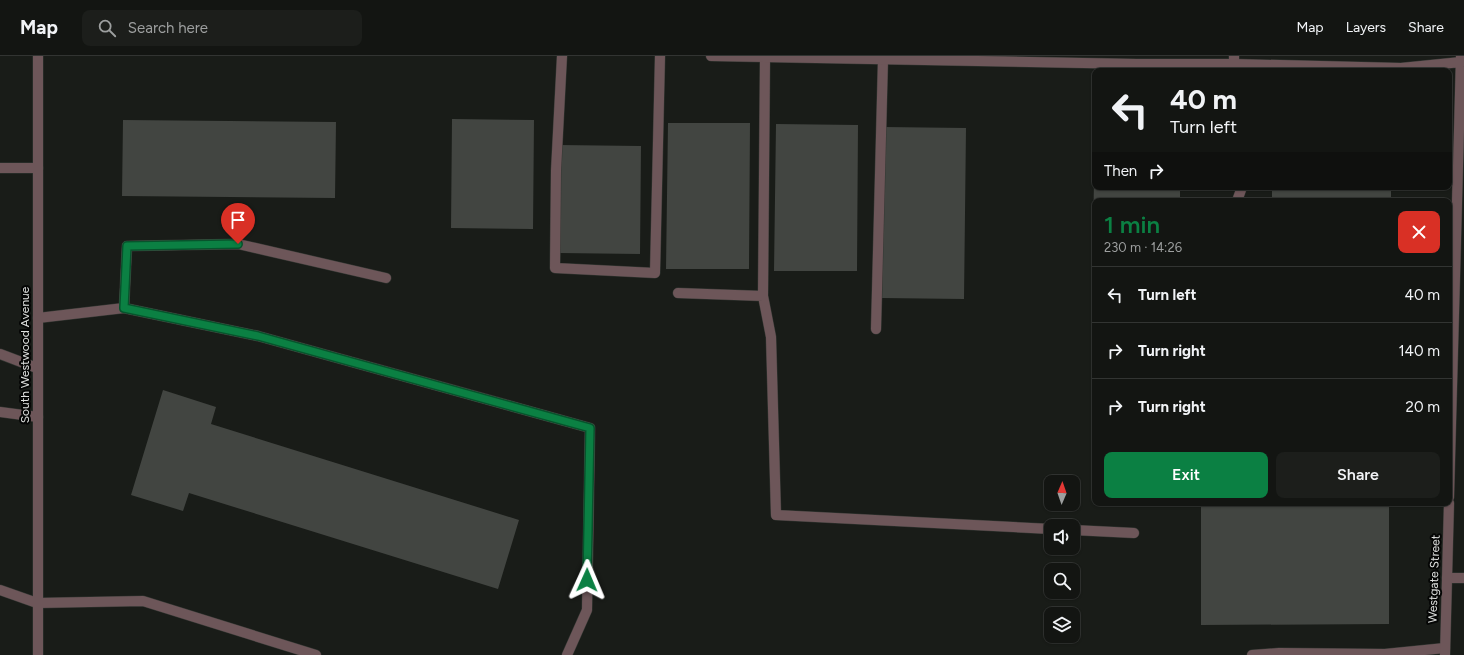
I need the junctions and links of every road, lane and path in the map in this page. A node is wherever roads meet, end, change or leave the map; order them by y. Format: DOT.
graph roads {
  1 [pos="38,56"];
  2 [pos="562,56"];
  3 [pos="660,56"];
  4 [pos="711,56"];
  5 [pos="765,57"];
  6 [pos="883,59"];
  7 [pos="1137,60"];
  8 [pos="1462,60"];
  9 [pos="1236,64"];
  10 [pos="1346,68"];
  11 [pos="1401,68"];
  12 [pos="0,168"];
  13 [pos="38,168"];
  14 [pos="386,278"];
  15 [pos="678,293"];
  16 [pos="763,296"];
  17 [pos="1452,306"];
  18 [pos="124,308"];
  19 [pos="38,318"];
  20 [pos="876,329"];
  21 [pos="0,354"];
  22 [pos="37,368"];
  23 [pos="0,412"];
  24 [pos="38,416"];
  25 [pos="1449,506"];
  26 [pos="1044,529"];
  27 [pos="1080,530"];
  28 [pos="1134,533"];
  29 [pos="1447,578"];
  30 [pos="1464,578"];
  31 [pos="0,590"];
  32 [pos="38,603"];
  33 [pos="1445,651"];
  34 [pos="38,655"];
  35 [pos="316,655"];
  36 [pos="567,655"];
  37 [pos="1252,655"];
  1 -- 13 [label="street, South Westwood Avenue"];
  2 -- 3 [label="street"];
  4 -- 5 [label="street"];
  5 -- 6 [label="street"];
  5 -- 16 [label="street"];
  6 -- 7 [label="street"];
  6 -- 20 [label="street"];
  7 -- 9 [label="street"];
  8 -- 11 [label="street"];
  8 -- 17 [label="street"];
  9 -- 10 [label="street"];
  12 -- 13 [label="street"];
  13 -- 19 [label="street, South Westwood Avenue"];
  14 -- 18 [label="street"];
  15 -- 16 [label="street"];
  16 -- 26 [label="street"];
  18 -- 19 [label="street"];
  18 -- 36 [label="street"];
  19 -- 22 [label="street, South Westwood Avenue"];
  21 -- 22 [label="street"];
  22 -- 24 [label="street, South Westwood Avenue"];
  23 -- 24 [label="street"];
  24 -- 32 [label="street, South Westwood Avenue"];
  25 -- 29 [label="street, Westgate Street"];
  27 -- 28 [label="street"];
  29 -- 30 [label="street"];
  29 -- 33 [label="street, Westgate Street"];
  31 -- 32 [label="street"];
  32 -- 34 [label="street, South Westwood Avenue"];
  32 -- 35 [label="street"];
  33 -- 37 [label="street"];
}
